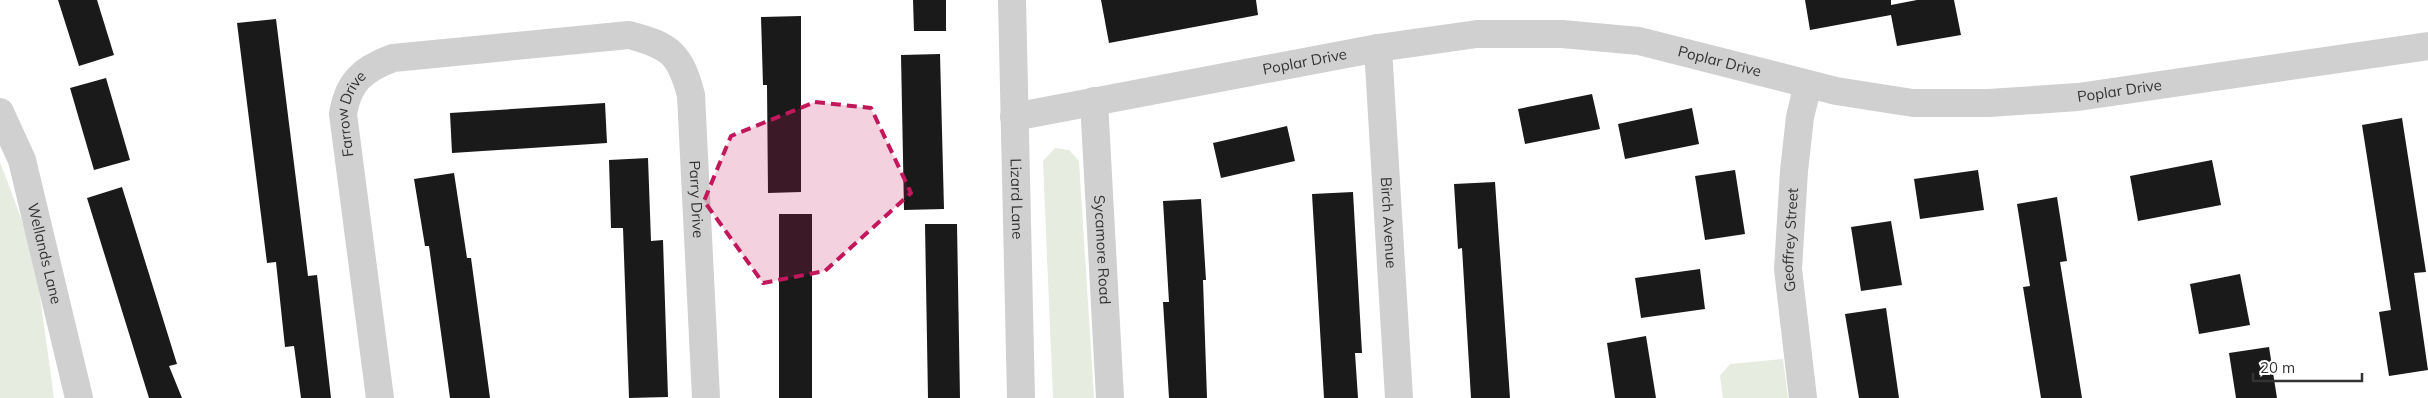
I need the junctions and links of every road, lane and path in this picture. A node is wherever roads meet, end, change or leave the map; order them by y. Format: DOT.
graph roads {
  1 [pos="1012,0"];
  2 [pos="629,35"];
  3 [pos="2428,46"];
  4 [pos="1378,48"];
  5 [pos="1808,84"];
  6 [pos="1094,101"];
  7 [pos="0,112"];
  8 [pos="1014,117"];
  9 [pos="79,398"];
  10 [pos="380,398"];
  11 [pos="706,398"];
  12 [pos="1022,398"];
  13 [pos="1110,398"];
  14 [pos="1399,398"];
  15 [pos="1803,398"];
  1 -- 8 [label="street, Lizard Lane"];
  2 -- 10 [label="street, Farrow Drive"];
  2 -- 11 [label="street, Parry Drive"];
  3 -- 5 [label="street, Poplar Drive"];
  4 -- 5 [label="street, Poplar Drive"];
  4 -- 6 [label="street, Poplar Drive"];
  4 -- 14 [label="street, Birch Avenue"];
  5 -- 15 [label="street, Geoffrey Street"];
  6 -- 8 [label="street, Poplar Drive"];
  6 -- 13 [label="street, Sycamore Road"];
  7 -- 9 [label="street, Wellands Lane"];
  8 -- 12 [label="street, Lizard Lane"];
}
